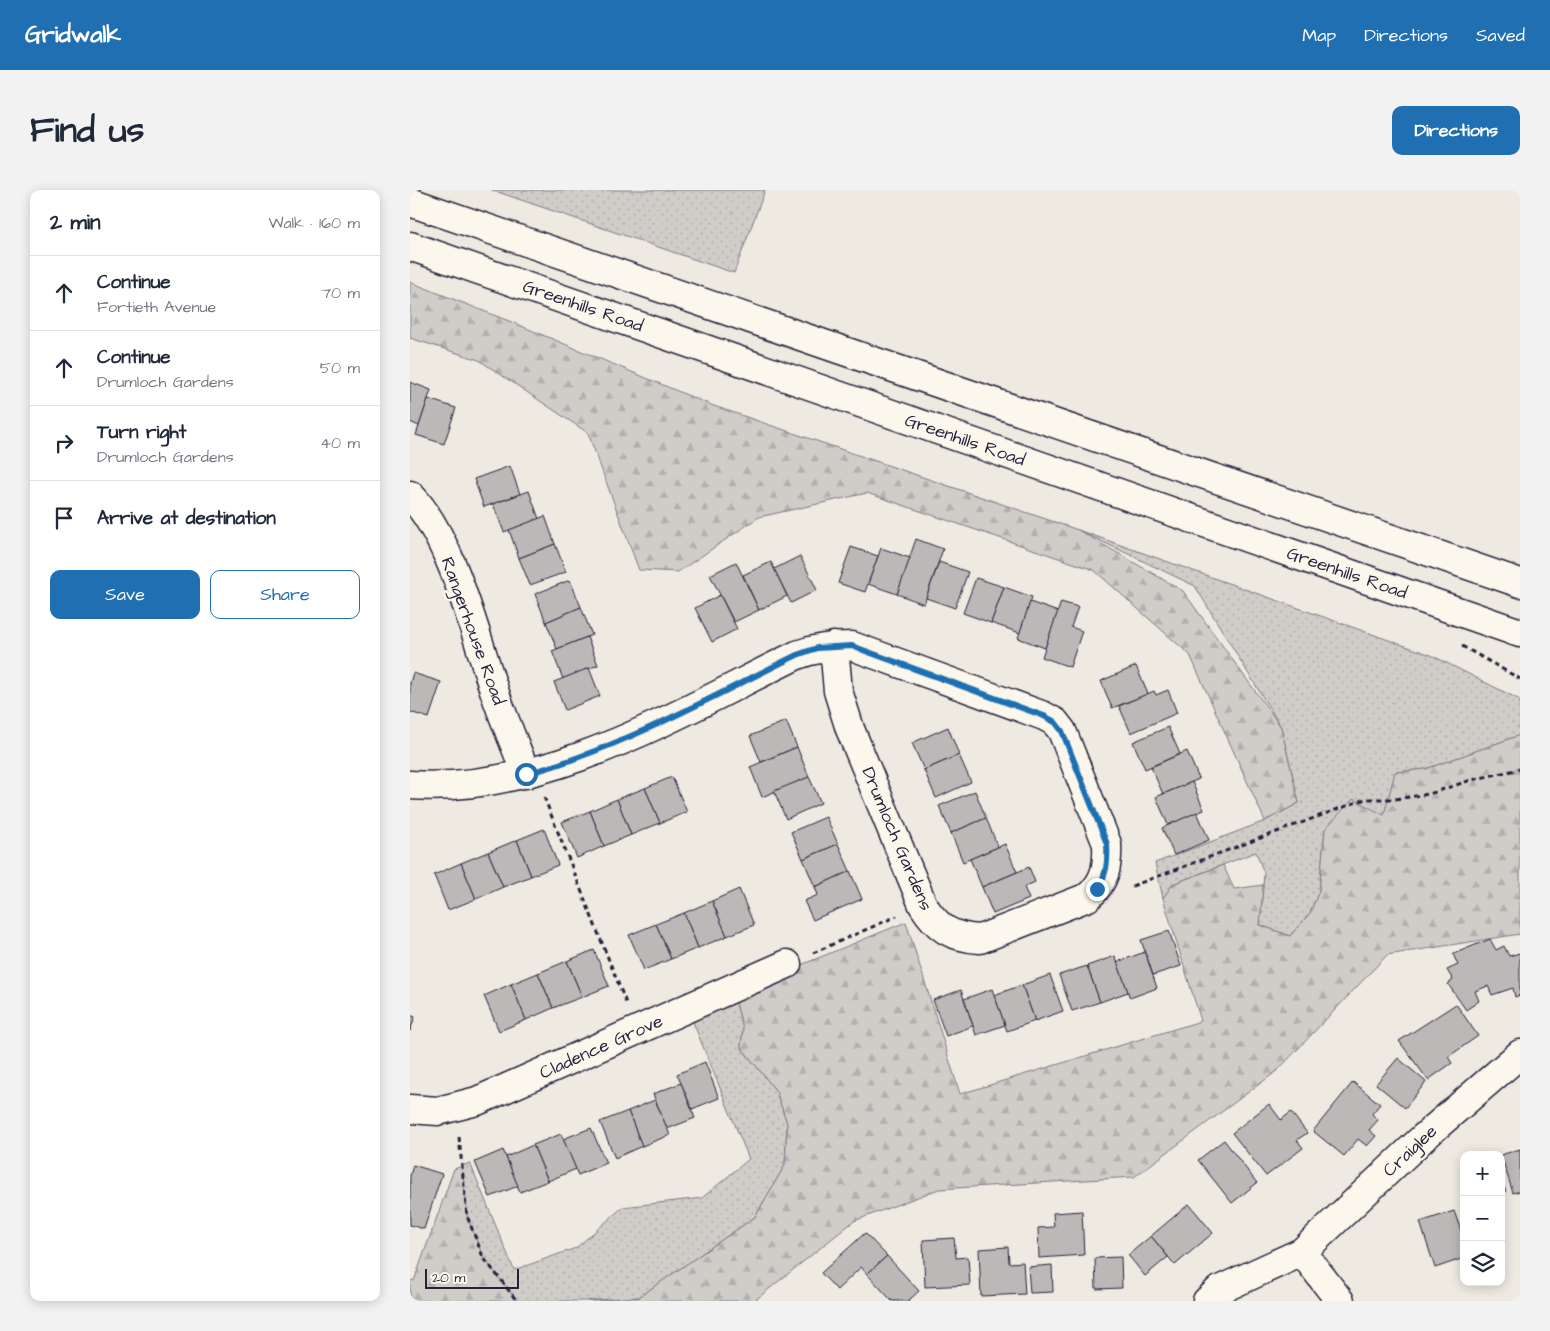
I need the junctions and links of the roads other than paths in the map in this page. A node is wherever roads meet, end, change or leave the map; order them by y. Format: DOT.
graph roads {
  1 [pos="410,202"];
  2 [pos="410,246"];
  3 [pos="410,495"];
  4 [pos="1520,584"];
  5 [pos="1520,633"];
  6 [pos="834,646"];
  7 [pos="530,773"];
  8 [pos="410,784"];
  9 [pos="787,964"];
  10 [pos="1520,1054"];
  11 [pos="410,1109"];
  12 [pos="1302,1252"];
  13 [pos="1207,1301"];
  14 [pos="1340,1301"];
  1 -- 4 [label="street"];
  2 -- 5 [label="street, Greenhills Road"];
  3 -- 7 [label="street, Rangerhouse Road"];
  6 -- 6 [label="street, Drumloch Gardens"];
  6 -- 7 [label="street"];
  7 -- 8 [label="street"];
  9 -- 11 [label="street, Cladence Grove"];
  10 -- 12 [label="street, Craiglee"];
  12 -- 13 [label="street, Craiglee"];
  12 -- 14 [label="street"];
}
